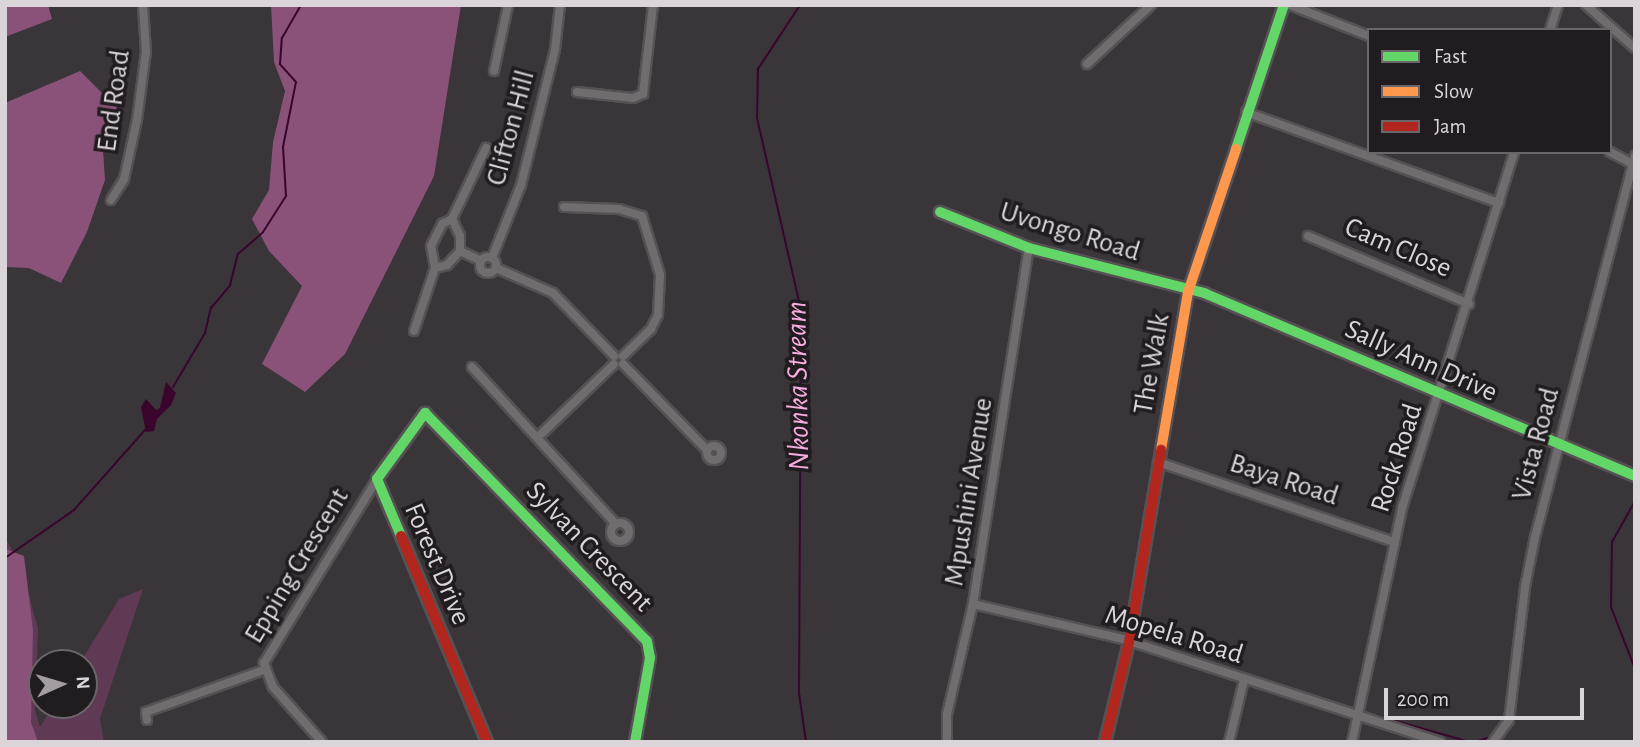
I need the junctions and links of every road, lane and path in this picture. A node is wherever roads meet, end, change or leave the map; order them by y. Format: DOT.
graph roads {
  1 [pos="143,5"];
  2 [pos="508,5"];
  3 [pos="560,5"];
  4 [pos="653,5"];
  5 [pos="1151,5"];
  6 [pos="1287,5"];
  7 [pos="1558,5"];
  8 [pos="1586,5"];
  9 [pos="1551,28"];
  10 [pos="1367,35"];
  11 [pos="1635,48"];
  12 [pos="1087,64"];
  13 [pos="494,71"];
  14 [pos="577,92"];
  15 [pos="1246,111"];
  16 [pos="486,148"];
  17 [pos="1612,153"];
  18 [pos="1513,154"];
  19 [pos="1634,160"];
  20 [pos="111,200"];
  21 [pos="1499,203"];
  22 [pos="564,207"];
  23 [pos="940,212"];
  24 [pos="452,219"];
  25 [pos="1308,236"];
  26 [pos="1029,248"];
  27 [pos="460,251"];
  28 [pos="492,257"];
  29 [pos="481,261"];
  30 [pos="435,268"];
  31 [pos="496,268"];
  32 [pos="1188,292"];
  33 [pos="1469,304"];
  34 [pos="414,331"];
  35 [pos="618,360"];
  36 [pos="472,367"];
  37 [pos="1442,393"];
  38 [pos="425,413"];
  39 [pos="538,437"];
  40 [pos="1558,445"];
  41 [pos="707,450"];
  42 [pos="1158,462"];
  43 [pos="1635,476"];
  44 [pos="377,479"];
  45 [pos="616,524"];
  46 [pos="1395,542"];
  47 [pos="973,604"];
  48 [pos="1129,642"];
  49 [pos="264,670"];
  50 [pos="1244,680"];
  51 [pos="1360,717"];
  52 [pos="147,720"];
  53 [pos="322,742"];
  54 [pos="487,742"];
  55 [pos="635,742"];
  56 [pos="947,742"];
  57 [pos="1105,742"];
  58 [pos="1229,742"];
  59 [pos="1352,742"];
  60 [pos="1440,742"];
  61 [pos="1493,742"];
  1 -- 20 [label="street, End Road"];
  2 -- 13 [label="street"];
  3 -- 28 [label="street, Clifton Hill"];
  4 -- 14 [label="street"];
  5 -- 12 [label="street"];
  6 -- 10 [label="street"];
  6 -- 15 [label="street, The Walk"];
  7 -- 9 [label="street"];
  8 -- 11 [label="street"];
  15 -- 21 [label="street"];
  15 -- 32 [label="street, The Walk"];
  16 -- 24 [label="street"];
  17 -- 19 [label="street"];
  18 -- 21 [label="street, Rock Road"];
  19 -- 40 [label="street, Vista Road"];
  21 -- 33 [label="street, Rock Road"];
  22 -- 35 [label="street"];
  23 -- 26 [label="street, Uvongo Road"];
  24 -- 27 [label="street"];
  24 -- 30 [label="street"];
  25 -- 33 [label="street, Cam Close"];
  26 -- 32 [label="street, Uvongo Road"];
  26 -- 47 [label="street, Mpushini Avenue"];
  27 -- 29 [label="street"];
  27 -- 30 [label="street"];
  28 -- 29 [label="street"];
  28 -- 31 [label="street"];
  29 -- 31 [label="street"];
  30 -- 34 [label="street"];
  31 -- 35 [label="street"];
  32 -- 37 [label="street, Sally Ann Drive"];
  32 -- 42 [label="street, The Walk"];
  33 -- 37 [label="street, Rock Road"];
  35 -- 39 [label="street"];
  35 -- 41 [label="street"];
  36 -- 39 [label="street"];
  37 -- 40 [label="street, Sally Ann Drive"];
  37 -- 46 [label="street, Rock Road"];
  38 -- 44 [label="street, Forest Drive"];
  38 -- 55 [label="street, Sylvan Crescent"];
  39 -- 45 [label="street"];
  40 -- 43 [label="street, Sally Ann Drive"];
  40 -- 61 [label="street, Vista Road"];
  42 -- 46 [label="street, Baya Road"];
  42 -- 48 [label="street, The Walk"];
  44 -- 49 [label="street, Epping Crescent"];
  44 -- 54 [label="street, Forest Drive"];
  46 -- 51 [label="street, Rock Road"];
  47 -- 48 [label="street, Mopela Road"];
  47 -- 56 [label="street, Mpushini Avenue"];
  48 -- 50 [label="street, Mopela Road"];
  48 -- 57 [label="street, The Walk"];
  49 -- 52 [label="street"];
  49 -- 53 [label="street, Epping Crescent"];
  50 -- 51 [label="street, Mopela Road"];
  50 -- 58 [label="street"];
  51 -- 59 [label="street, Rock Road"];
  51 -- 60 [label="street"];
}
